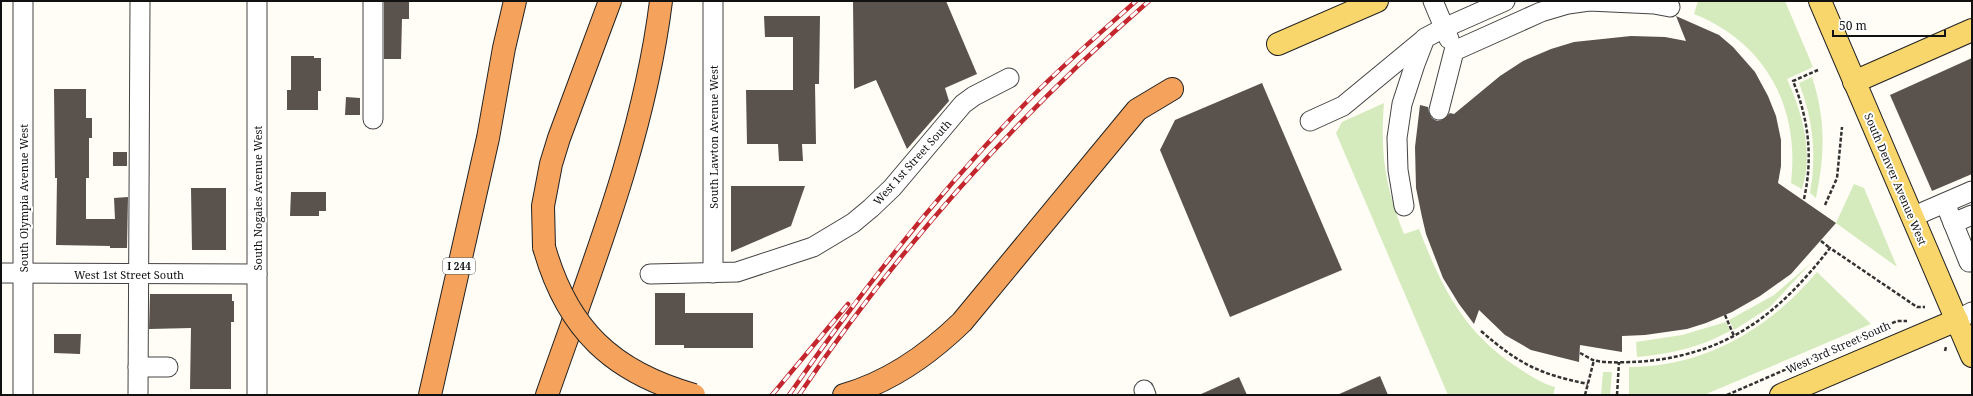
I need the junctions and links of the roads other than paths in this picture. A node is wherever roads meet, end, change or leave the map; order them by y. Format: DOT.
graph roads {
  1 [pos="23,1"];
  2 [pos="140,1"];
  3 [pos="257,1"];
  4 [pos="373,1"];
  5 [pos="515,1"];
  6 [pos="610,1"];
  7 [pos="661,1"];
  8 [pos="713,1"];
  9 [pos="1377,1"];
  10 [pos="1433,1"];
  11 [pos="1505,1"];
  12 [pos="1820,1"];
  13 [pos="1670,7"];
  14 [pos="1444,28"];
  15 [pos="1972,30"];
  16 [pos="1425,38"];
  17 [pos="1278,44"];
  18 [pos="1454,51"];
  19 [pos="1009,78"];
  20 [pos="1854,82"];
  21 [pos="1172,89"];
  22 [pos="1439,110"];
  23 [pos="373,119"];
  24 [pos="1310,121"];
  25 [pos="1972,191"];
  26 [pos="1945,203"];
  27 [pos="1404,206"];
  28 [pos="1972,215"];
  29 [pos="1912,217"];
  30 [pos="1953,223"];
  31 [pos="1972,261"];
  32 [pos="1,273"];
  33 [pos="22,273"];
  34 [pos="138,274"];
  35 [pos="257,274"];
  36 [pos="650,274"];
  37 [pos="713,274"];
  38 [pos="1964,316"];
  39 [pos="1972,356"];
  40 [pos="138,367"];
  41 [pos="168,367"];
  42 [pos="851,393"];
  43 [pos="23,395"];
  44 [pos="138,395"];
  45 [pos="257,395"];
  46 [pos="430,395"];
  47 [pos="547,395"];
  48 [pos="694,395"];
  49 [pos="1781,395"];
  1 -- 33 [label="street, South Olympia Avenue West"];
  2 -- 34 [label="street"];
  3 -- 35 [label="street, South Nogales Avenue West"];
  4 -- 23 [label="street"];
  5 -- 46 [label="highway, I 244"];
  6 -- 48 [label="highway, bridge"];
  7 -- 47 [label="highway"];
  8 -- 37 [label="street, South Lawton Avenue West"];
  9 -- 17 [label="main road"];
  10 -- 14 [label="street"];
  11 -- 14 [label="street"];
  12 -- 20 [label="main road, South Denver Avenue West"];
  13 -- 18 [label="street"];
  14 -- 16 [label="street"];
  14 -- 18 [label="street"];
  15 -- 20 [label="main road"];
  16 -- 24 [label="street"];
  16 -- 27 [label="street"];
  18 -- 22 [label="street"];
  19 -- 37 [label="street, West 1st Street South"];
  20 -- 29 [label="main road, South Denver Avenue West"];
  21 -- 42 [label="highway"];
  25 -- 26 [label="street"];
  26 -- 29 [label="street"];
  26 -- 30 [label="street"];
  28 -- 30 [label="street"];
  29 -- 38 [label="main road, South Denver Avenue West"];
  30 -- 31 [label="street"];
  32 -- 33 [label="street, West 1st Street South"];
  33 -- 34 [label="street, West 1st Street South"];
  33 -- 43 [label="street, South Olympia Avenue West"];
  34 -- 35 [label="street, West 1st Street South"];
  34 -- 40 [label="street"];
  35 -- 45 [label="street, South Nogales Avenue West"];
  36 -- 37 [label="street, West 1st Street South"];
  38 -- 39 [label="main road, South Denver Avenue West"];
  38 -- 49 [label="main road, West 3rd Street South"];
  40 -- 41 [label="street"];
  40 -- 44 [label="street"];
}
